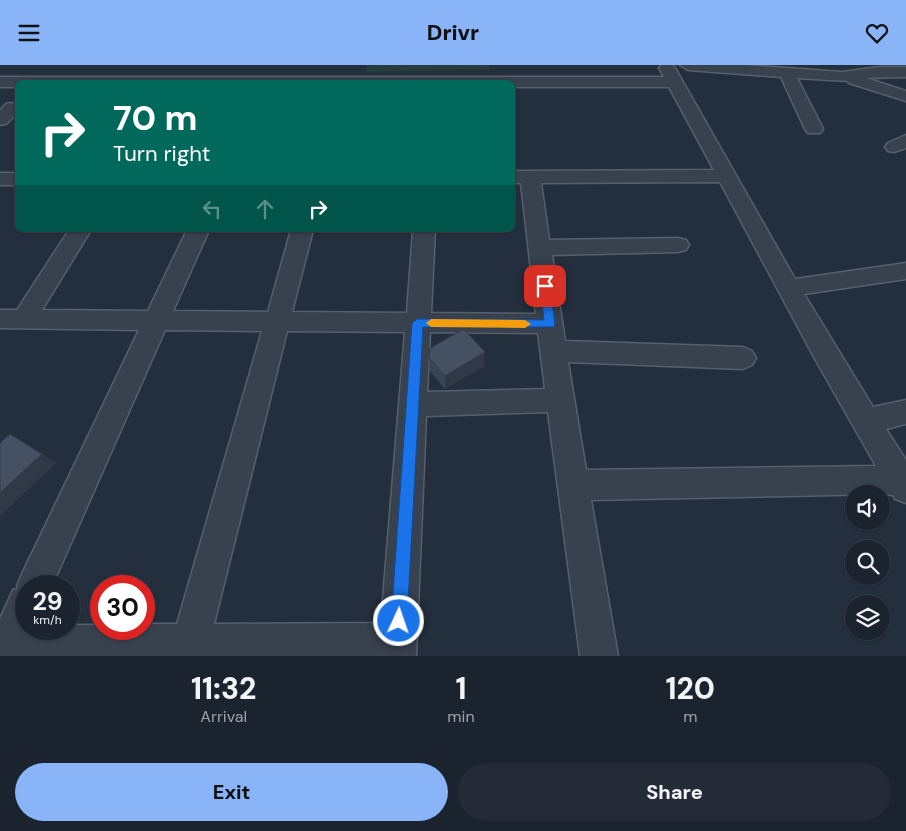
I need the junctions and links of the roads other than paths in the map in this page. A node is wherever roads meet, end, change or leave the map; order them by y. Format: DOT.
graph roads {
  1 [pos="54,65"];
  2 [pos="202,65"];
  3 [pos="348,65"];
  4 [pos="777,70"];
  5 [pos="676,71"];
  6 [pos="902,72"];
  7 [pos="842,77"];
  8 [pos="40,80"];
  9 [pos="192,80"];
  10 [pos="344,80"];
  11 [pos="445,80"];
  12 [pos="0,82"];
  13 [pos="15,82"];
  14 [pos="902,94"];
  15 [pos="12,108"];
  16 [pos="0,120"];
  17 [pos="814,129"];
  18 [pos="727,176"];
  19 [pos="521,177"];
  20 [pos="78,232"];
  21 [pos="197,232"];
  22 [pos="301,232"];
  23 [pos="424,232"];
  24 [pos="678,245"];
  25 [pos="539,247"];
  26 [pos="906,271"];
  27 [pos="789,288"];
  28 [pos="12,319"];
  29 [pos="156,321"];
  30 [pos="276,321"];
  31 [pos="417,323"];
  32 [pos="552,337"];
  33 [pos="743,358"];
  34 [pos="560,400"];
  35 [pos="412,405"];
  36 [pos="906,412"];
  37 [pos="865,421"];
  38 [pos="904,484"];
  39 [pos="574,485"];
  40 [pos="39,575"];
  41 [pos="15,625"];
  42 [pos="3,648"];
  43 [pos="189,649"];
  44 [pos="398,649"];
  45 [pos="600,656"];
  1 -- 8 [label="street"];
  2 -- 9 [label="street"];
  3 -- 10 [label="street"];
  4 -- 5 [label="street"];
  4 -- 7 [label="street"];
  4 -- 17 [label="street"];
  5 -- 11 [label="street"];
  5 -- 18 [label="street"];
  6 -- 7 [label="street"];
  6 -- 14 [label="street"];
  7 -- 14 [label="street"];
  12 -- 13 [label="street"];
  15 -- 16 [label="street"];
  18 -- 19 [label="street"];
  18 -- 27 [label="street"];
  19 -- 25 [label="street"];
  20 -- 28 [label="street"];
  21 -- 29 [label="street"];
  22 -- 30 [label="street"];
  23 -- 31 [label="street"];
  24 -- 25 [label="street"];
  25 -- 32 [label="street"];
  26 -- 27 [label="street"];
  27 -- 37 [label="street"];
  28 -- 29 [label="street"];
  29 -- 30 [label="street"];
  29 -- 40 [label="street"];
  30 -- 31 [label="street"];
  30 -- 43 [label="street"];
  31 -- 32 [label="street"];
  31 -- 35 [label="street"];
  32 -- 33 [label="street"];
  32 -- 34 [label="street"];
  34 -- 35 [label="street"];
  34 -- 39 [label="street"];
  35 -- 44 [label="street"];
  36 -- 37 [label="street"];
  37 -- 38 [label="street"];
  38 -- 39 [label="street"];
  39 -- 45 [label="street"];
  41 -- 42 [label="street"];
  42 -- 43 [label="street"];
  43 -- 44 [label="street"];
}
